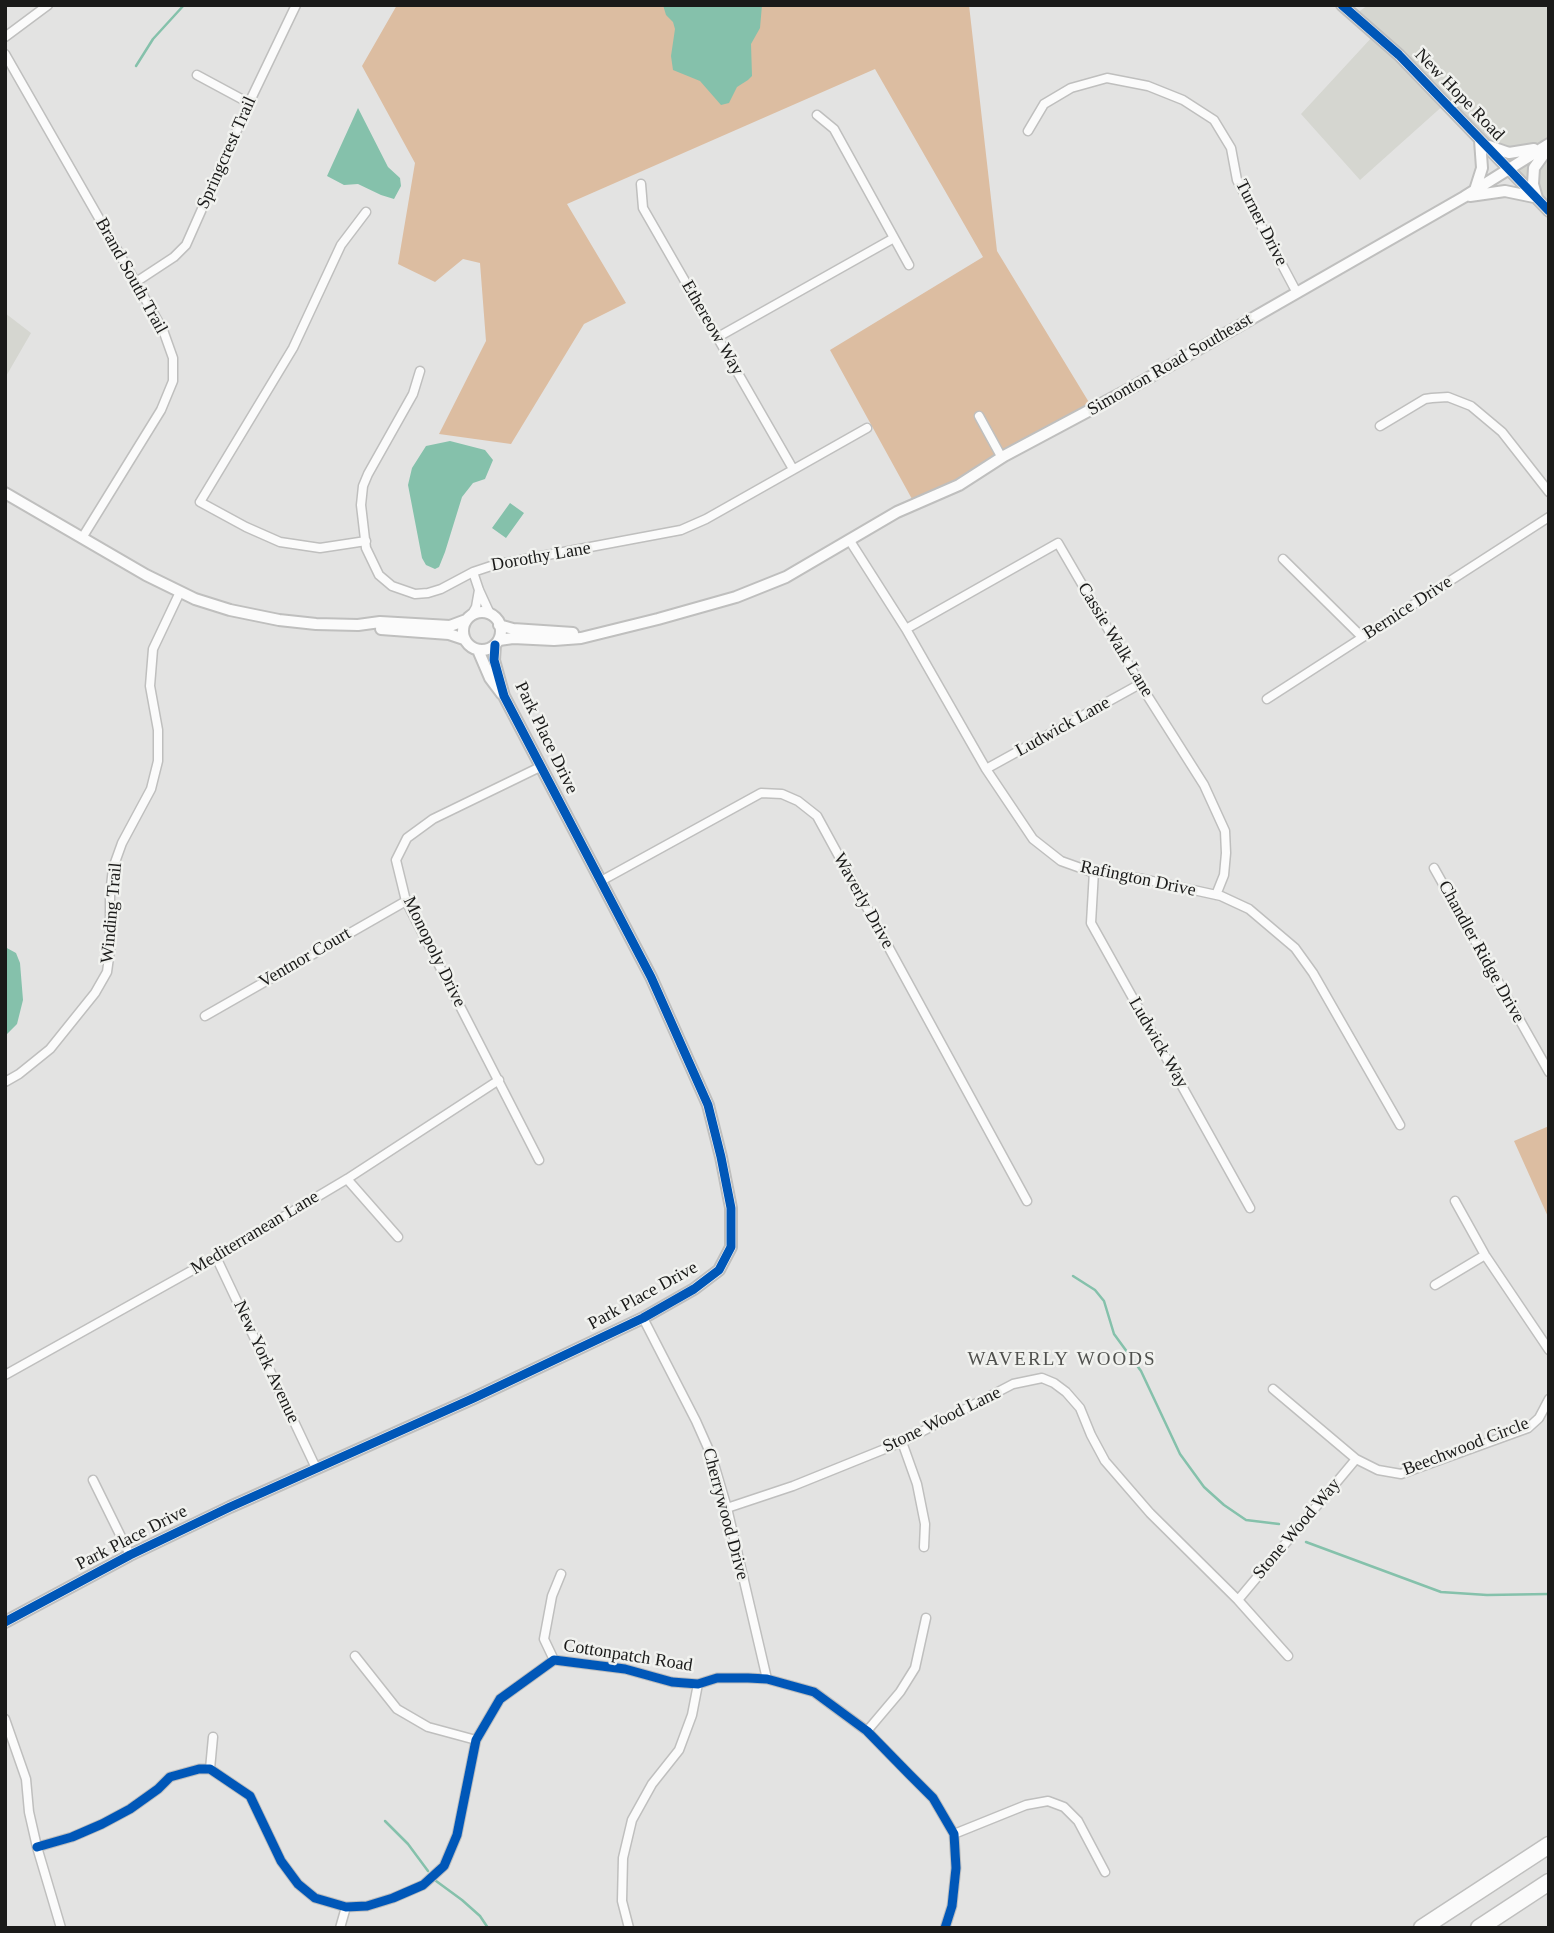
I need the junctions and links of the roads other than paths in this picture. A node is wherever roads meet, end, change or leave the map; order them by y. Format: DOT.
graph roads {
  1 [pos="48,5"];
  2 [pos="296,5"];
  3 [pos="1342,5"];
  4 [pos="5,37"];
  5 [pos="5,54"];
  6 [pos="197,75"];
  7 [pos="249,103"];
  8 [pos="817,115"];
  9 [pos="1028,131"];
  10 [pos="1482,141"];
  11 [pos="1547,146"];
  12 [pos="1508,169"];
  13 [pos="641,184"];
  14 [pos="1475,190"];
  15 [pos="1464,197"];
  16 [pos="1536,199"];
  17 [pos="1549,211"];
  18 [pos="366,212"];
  19 [pos="894,238"];
  20 [pos="909,265"];
  21 [pos="136,282"];
  22 [pos="1297,293"];
  23 [pos="718,337"];
  24 [pos="420,371"];
  25 [pos="979,415"];
  26 [pos="1380,426"];
  27 [pos="867,428"];
  28 [pos="1002,458"];
  29 [pos="793,469"];
  30 [pos="1549,492"];
  31 [pos="5,493"];
  32 [pos="1549,517"];
  33 [pos="82,538"];
  34 [pos="366,541"];
  35 [pos="850,541"];
  36 [pos="1283,559"];
  37 [pos="473,572"];
  38 [pos="478,590"];
  39 [pos="180,592"];
  40 [pos="490,614"];
  41 [pos="469,618"];
  42 [pos="358,625"];
  43 [pos="499,625"];
  44 [pos="906,629"];
  45 [pos="590,634"];
  46 [pos="1362,637"];
  47 [pos="464,639"];
  48 [pos="497,642"];
  49 [pos="478,650"];
  50 [pos="1140,684"];
  51 [pos="504,696"];
  52 [pos="1267,699"];
  53 [pos="540,767"];
  54 [pos="986,769"];
  55 [pos="1434,868"];
  56 [pos="1094,871"];
  57 [pos="601,881"];
  58 [pos="1216,895"];
  59 [pos="406,901"];
  60 [pos="205,1016"];
  61 [pos="1549,1072"];
  62 [pos="499,1080"];
  63 [pos="5,1082"];
  64 [pos="1400,1125"];
  65 [pos="539,1160"];
  66 [pos="347,1179"];
  67 [pos="1027,1201"];
  68 [pos="1455,1201"];
  69 [pos="1250,1208"];
  70 [pos="398,1237"];
  71 [pos="1485,1255"];
  72 [pos="216,1257"];
  73 [pos="1435,1285"];
  74 [pos="643,1318"];
  75 [pos="1549,1350"];
  76 [pos="5,1375"];
  77 [pos="1273,1389"];
  78 [pos="1549,1399"];
  79 [pos="902,1441"];
  80 [pos="1356,1459"];
  81 [pos="316,1468"];
  82 [pos="93,1480"];
  83 [pos="727,1508"];
  84 [pos="924,1547"];
  85 [pos="130,1555"];
  86 [pos="561,1574"];
  87 [pos="1238,1600"];
  88 [pos="926,1618"];
  89 [pos="5,1622"];
  90 [pos="355,1656"];
  91 [pos="1288,1656"];
  92 [pos="554,1660"];
  93 [pos="767,1679"];
  94 [pos="698,1684"];
  95 [pos="5,1719"];
  96 [pos="867,1731"];
  97 [pos="213,1737"];
  98 [pos="476,1740"];
  99 [pos="210,1769"];
  100 [pos="954,1835"];
  101 [pos="1549,1845"];
  102 [pos="37,1847"];
  103 [pos="1105,1872"];
  104 [pos="1549,1882"];
  105 [pos="346,1907"];
  106 [pos="61,1928"];
  107 [pos="340,1928"];
  108 [pos="629,1928"];
  109 [pos="945,1928"];
  110 [pos="1422,1928"];
  111 [pos="1479,1928"];
  1 -- 4 [label="street"];
  2 -- 7 [label="street, Springcrest Trail"];
  3 -- 10 [label="street, New Hope Road"];
  5 -- 21 [label="street, Brand South Trail"];
  6 -- 7 [label="street"];
  7 -- 21 [label="street, Springcrest Trail"];
  8 -- 19 [label="street"];
  9 -- 22 [label="street, Turner Drive"];
  10 -- 11 [label="street"];
  10 -- 12 [label="street, New Hope Road"];
  10 -- 14 [label="street"];
  11 -- 12 [label="street, Simonton Road Southeast"];
  11 -- 16 [label="street"];
  12 -- 14 [label="street, Simonton Road Southeast"];
  12 -- 16 [label="street, New Hope Road"];
  13 -- 23 [label="street, Ethereow Way"];
  14 -- 15 [label="street, Simonton Road Southeast"];
  15 -- 16 [label="street"];
  15 -- 22 [label="street, Simonton Road Southeast"];
  16 -- 17 [label="street, New Hope Road"];
  18 -- 34 [label="street"];
  19 -- 20 [label="street"];
  19 -- 23 [label="street"];
  21 -- 33 [label="street, Brand South Trail"];
  22 -- 28 [label="street, Simonton Road Southeast"];
  23 -- 29 [label="street, Ethereow Way"];
  24 -- 34 [label="street, Dorothy Lane"];
  25 -- 28 [label="street"];
  26 -- 30 [label="street"];
  27 -- 29 [label="street, Dorothy Lane"];
  28 -- 35 [label="street, Simonton Road Southeast"];
  29 -- 37 [label="street, Dorothy Lane"];
  31 -- 33 [label="street"];
  32 -- 46 [label="street, Bernice Drive"];
  33 -- 39 [label="street"];
  34 -- 37 [label="street, Dorothy Lane"];
  35 -- 44 [label="street, Rafington Drive"];
  35 -- 45 [label="street, Simonton Road Southeast"];
  36 -- 46 [label="street"];
  37 -- 38 [label="street"];
  38 -- 40 [label="street"];
  38 -- 41 [label="street"];
  39 -- 42 [label="street"];
  39 -- 63 [label="street, Winding Trail"];
  40 -- 41 [label="street"];
  40 -- 43 [label="street"];
  41 -- 42 [label="street"];
  41 -- 47 [label="street"];
  42 -- 47 [label="street"];
  43 -- 45 [label="street"];
  43 -- 48 [label="street"];
  44 -- 50 [label="street, Cassie Walk Lane"];
  44 -- 54 [label="street, Rafington Drive"];
  45 -- 48 [label="street"];
  46 -- 52 [label="street, Bernice Drive"];
  47 -- 49 [label="street"];
  48 -- 49 [label="street"];
  48 -- 51 [label="street, Park Place Drive"];
  49 -- 51 [label="street, Park Place Drive"];
  50 -- 54 [label="street, Ludwick Lane"];
  50 -- 58 [label="street, Cassie Walk Lane"];
  51 -- 53 [label="street, Park Place Drive"];
  53 -- 57 [label="street, Park Place Drive"];
  53 -- 59 [label="street, Monopoly Drive"];
  54 -- 56 [label="street, Rafington Drive"];
  55 -- 61 [label="street, Chandler Ridge Drive"];
  56 -- 58 [label="street, Rafington Drive"];
  56 -- 69 [label="street, Ludwick Way"];
  57 -- 67 [label="street, Waverly Drive"];
  57 -- 74 [label="street, Park Place Drive"];
  58 -- 64 [label="street, Rafington Drive"];
  59 -- 60 [label="street, Ventnor Court"];
  59 -- 62 [label="street, Monopoly Drive"];
  62 -- 65 [label="street, Monopoly Drive"];
  62 -- 66 [label="street, Mediterranean Lane"];
  66 -- 70 [label="street"];
  66 -- 72 [label="street, Mediterranean Lane"];
  68 -- 71 [label="street"];
  71 -- 73 [label="street"];
  71 -- 75 [label="street"];
  72 -- 76 [label="street, Mediterranean Lane"];
  72 -- 81 [label="street, New York Avenue"];
  74 -- 81 [label="street, Park Place Drive"];
  74 -- 83 [label="street, Cherrywood Drive"];
  77 -- 80 [label="street, Beechwood Circle"];
  78 -- 80 [label="street, Beechwood Circle"];
  79 -- 83 [label="street, Stone Wood Lane"];
  79 -- 84 [label="street"];
  79 -- 87 [label="street, Stone Wood Lane"];
  80 -- 87 [label="street, Stone Wood Way"];
  81 -- 85 [label="street, Park Place Drive"];
  82 -- 85 [label="street"];
  83 -- 93 [label="street, Cherrywood Drive"];
  85 -- 89 [label="street, Park Place Drive"];
  86 -- 92 [label="street"];
  87 -- 91 [label="street, Stone Wood Lane"];
  88 -- 96 [label="street"];
  90 -- 98 [label="street"];
  92 -- 94 [label="street, Cottonpatch Road"];
  92 -- 98 [label="street, Cottonpatch Road"];
  93 -- 94 [label="street, Cottonpatch Road"];
  93 -- 96 [label="street, Cottonpatch Road"];
  94 -- 108 [label="street, Cottonpatch Road"];
  95 -- 102 [label="street"];
  96 -- 100 [label="street, Cottonpatch Road"];
  97 -- 99 [label="street"];
  98 -- 105 [label="street, Cottonpatch Road"];
  99 -- 102 [label="street"];
  99 -- 105 [label="street, Cottonpatch Road"];
  100 -- 103 [label="street"];
  100 -- 109 [label="street, Cottonpatch Road"];
  101 -- 110 [label="highway"];
  102 -- 106 [label="street"];
  104 -- 111 [label="highway"];
  105 -- 107 [label="street"];
}
